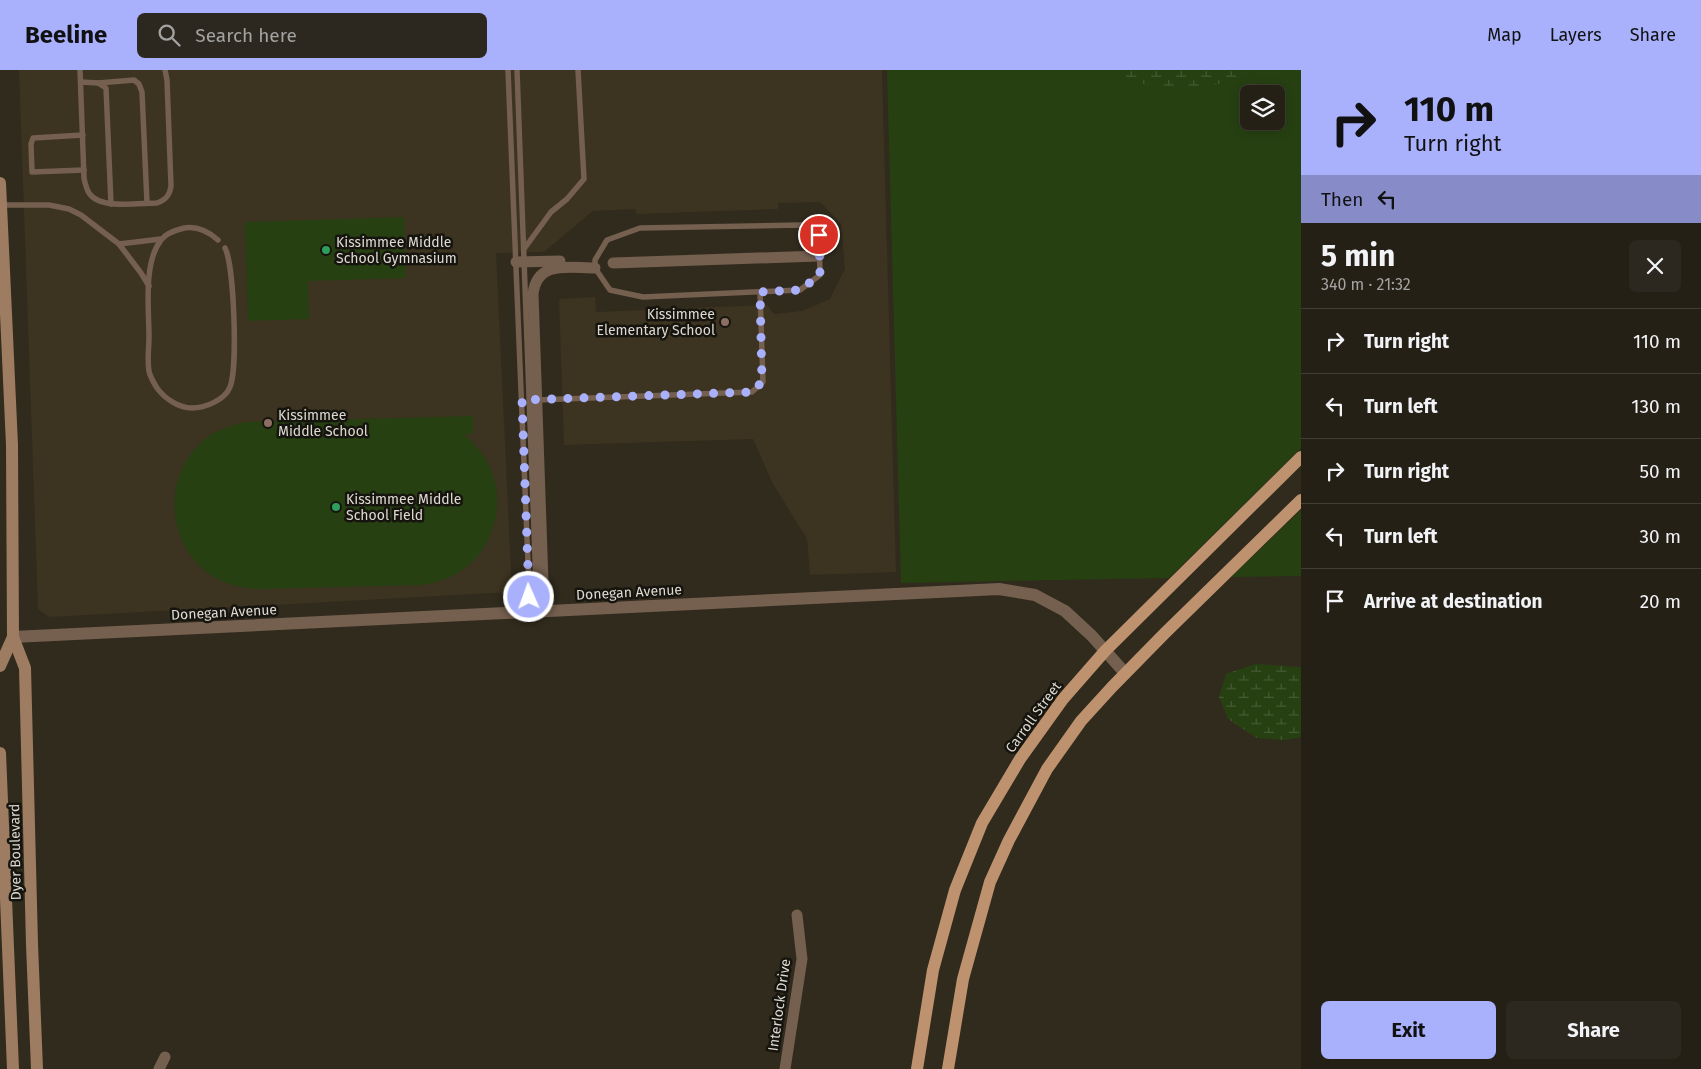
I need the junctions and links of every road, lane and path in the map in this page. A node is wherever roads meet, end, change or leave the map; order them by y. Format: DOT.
graph roads {
  1 [pos="80,70"];
  2 [pos="165,70"];
  3 [pos="508,70"];
  4 [pos="516,70"];
  5 [pos="578,70"];
  6 [pos="80,82"];
  7 [pos="98,82"];
  8 [pos="83,135"];
  9 [pos="84,170"];
  10 [pos="0,183"];
  11 [pos="147,203"];
  12 [pos="111,204"];
  13 [pos="0,205"];
  14 [pos="161,239"];
  15 [pos="218,240"];
  16 [pos="118,244"];
  17 [pos="226,248"];
  18 [pos="524,249"];
  19 [pos="820,256"];
  20 [pos="520,262"];
  21 [pos="613,263"];
  22 [pos="595,264"];
  23 [pos="149,286"];
  24 [pos="760,292"];
  25 [pos="522,400"];
  26 [pos="533,400"];
  27 [pos="1301,457"];
  28 [pos="1301,500"];
  29 [pos="537,612"];
  30 [pos="13,637"];
  31 [pos="1105,651"];
  32 [pos="0,666"];
  33 [pos="1125,673"];
  34 [pos="0,753"];
  35 [pos="797,915"];
  36 [pos="165,1057"];
  37 [pos="13,1069"];
  38 [pos="37,1069"];
  39 [pos="159,1069"];
  40 [pos="785,1069"];
  41 [pos="916,1069"];
  42 [pos="948,1069"];
  1 -- 6 [label="lane"];
  2 -- 11 [label="lane"];
  3 -- 20 [label="lane"];
  4 -- 18 [label="lane"];
  5 -- 18 [label="lane"];
  6 -- 7 [label="lane"];
  6 -- 8 [label="lane"];
  7 -- 11 [label="lane"];
  7 -- 12 [label="lane"];
  8 -- 9 [label="lane"];
  8 -- 9 [label="lane"];
  9 -- 12 [label="lane"];
  10 -- 13 [label="main road, Dyer Boulevard"];
  11 -- 12 [label="lane"];
  13 -- 16 [label="lane"];
  13 -- 30 [label="main road, Dyer Boulevard"];
  14 -- 15 [label="lane"];
  14 -- 16 [label="lane"];
  14 -- 23 [label="lane"];
  16 -- 23 [label="lane"];
  17 -- 23 [label="lane"];
  18 -- 20 [label="lane"];
  19 -- 21 [label="street"];
  19 -- 22 [label="lane"];
  19 -- 24 [label="lane"];
  20 -- 22 [label="street"];
  20 -- 25 [label="lane"];
  20 -- 26 [label="lane"];
  22 -- 24 [label="lane"];
  22 -- 26 [label="street"];
  24 -- 26 [label="lane"];
  25 -- 26 [label="lane"];
  25 -- 29 [label="lane"];
  26 -- 29 [label="street"];
  27 -- 31 [label="main road, Carroll Street"];
  28 -- 33 [label="main road"];
  29 -- 30 [label="street, Donegan Avenue"];
  29 -- 31 [label="street, Donegan Avenue"];
  30 -- 32 [label="main road, Dyer Boulevard"];
  30 -- 38 [label="main road, Dyer Boulevard"];
  31 -- 33 [label="street, Donegan Avenue"];
  31 -- 41 [label="main road, Carroll Street"];
  33 -- 42 [label="main road"];
  34 -- 37 [label="main road, Dyer Boulevard"];
  35 -- 40 [label="street, Interlock Drive"];
  36 -- 39 [label="street"];
}
